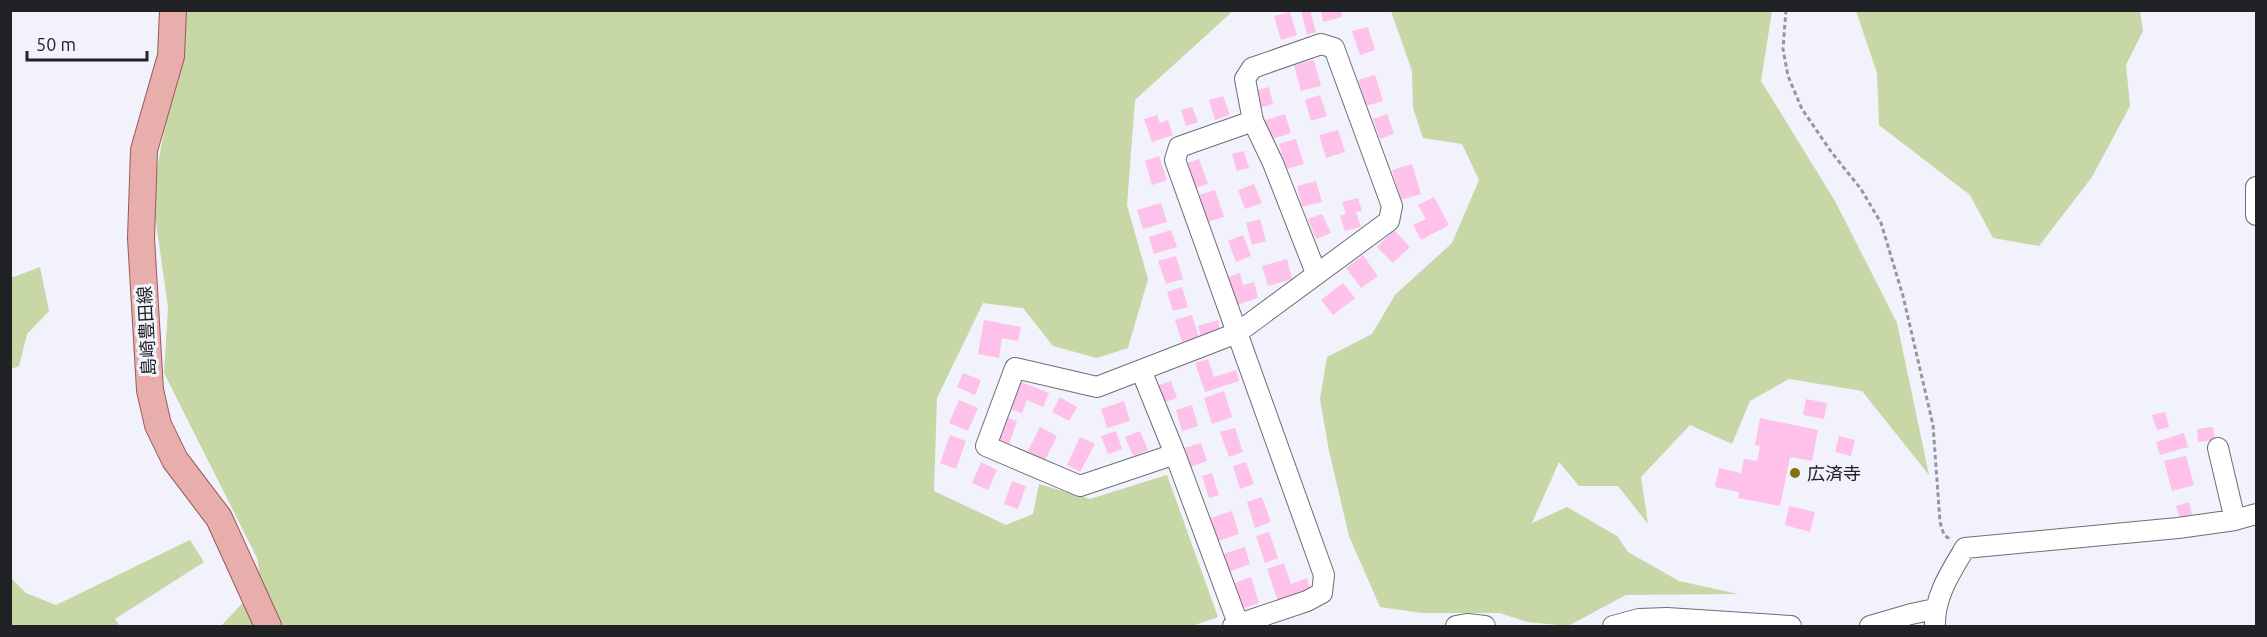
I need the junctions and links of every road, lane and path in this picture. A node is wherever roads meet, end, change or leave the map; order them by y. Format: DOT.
graph roads {
  1 [pos="173,10"];
  2 [pos="1786,10"];
  3 [pos="1253,121"];
  4 [pos="2256,188"];
  5 [pos="2256,215"];
  6 [pos="1316,273"];
  7 [pos="1237,333"];
  8 [pos="1141,370"];
  9 [pos="2218,448"];
  10 [pos="1175,454"];
  11 [pos="2256,500"];
  12 [pos="2256,514"];
  13 [pos="2235,520"];
  14 [pos="1965,548"];
  15 [pos="1935,618"];
  16 [pos="1237,626"];
  17 [pos="268,627"];
  18 [pos="1456,627"];
  19 [pos="1485,627"];
  20 [pos="1612,627"];
  21 [pos="1791,627"];
  22 [pos="1870,627"];
  1 -- 17 [label="main road, 島崎豊田線"];
  2 -- 14 [label="path"];
  3 -- 6 [label="street"];
  3 -- 6 [label="street"];
  3 -- 7 [label="street"];
  4 -- 5 [label="street"];
  6 -- 7 [label="street"];
  7 -- 8 [label="street"];
  7 -- 16 [label="street"];
  8 -- 10 [label="street"];
  8 -- 10 [label="street"];
  9 -- 13 [label="street"];
  10 -- 16 [label="street"];
  11 -- 13 [label="street"];
  12 -- 13 [label="street"];
  13 -- 14 [label="street"];
  14 -- 15 [label="street"];
  15 -- 22 [label="street"];
  18 -- 19 [label="street"];
  20 -- 21 [label="street"];
}
